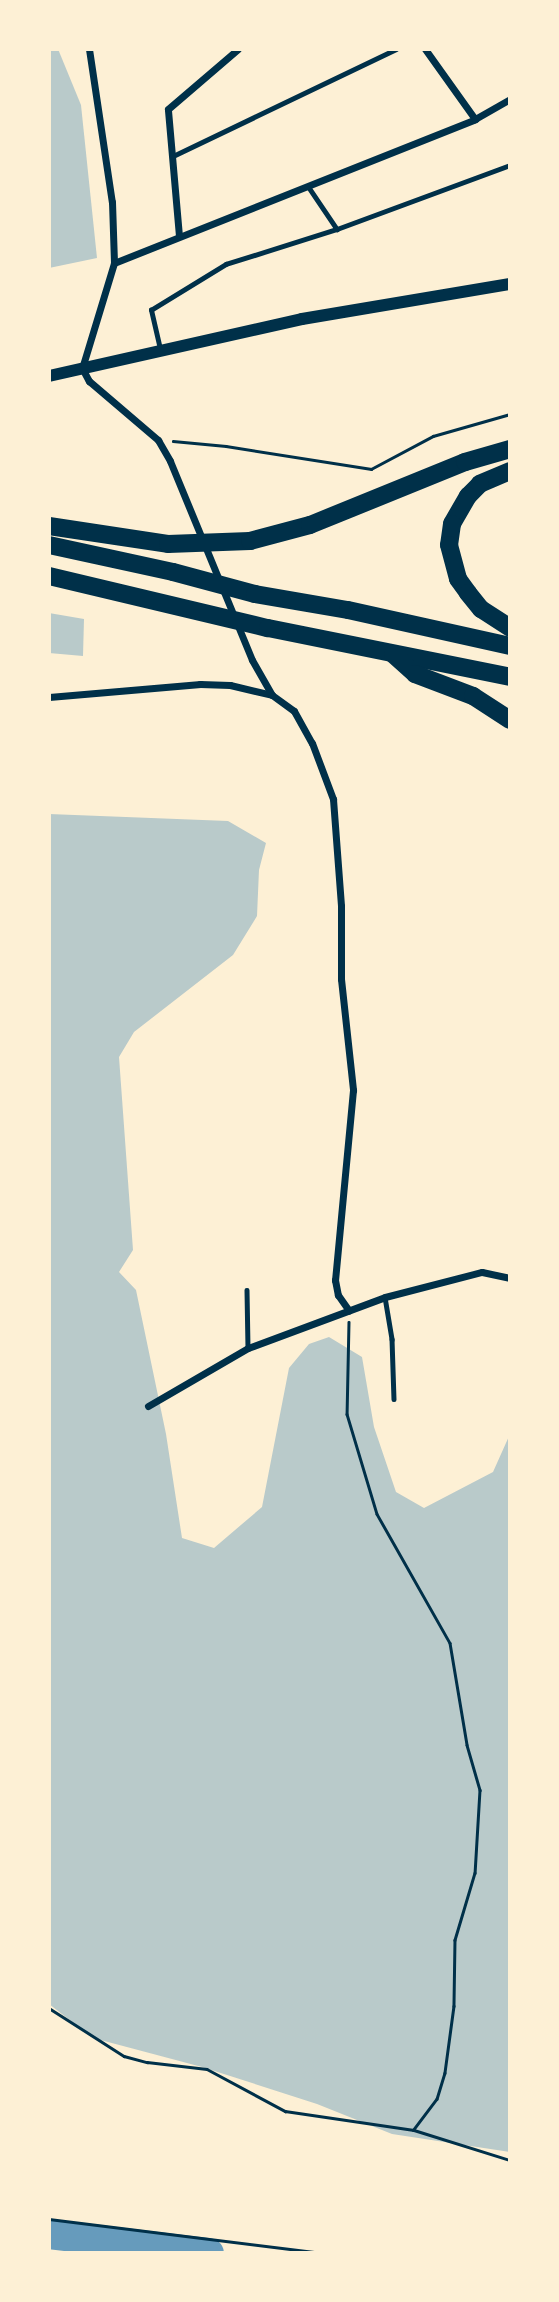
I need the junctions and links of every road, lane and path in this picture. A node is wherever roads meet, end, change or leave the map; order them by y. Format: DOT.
graph roads {
  1 [pos="89,49"];
  2 [pos="238,49"];
  3 [pos="396,49"];
  4 [pos="425,49"];
  5 [pos="510,99"];
  6 [pos="475,119"];
  7 [pos="171,157"];
  8 [pos="510,165"];
  9 [pos="307,186"];
  10 [pos="337,229"];
  11 [pos="179,236"];
  12 [pos="114,263"];
  13 [pos="510,284"];
  14 [pos="160,349"];
  15 [pos="82,368"];
  16 [pos="49,376"];
  17 [pos="510,415"];
  18 [pos="158,440"];
  19 [pos="510,449"];
  20 [pos="510,471"];
  21 [pos="49,526"];
  22 [pos="49,545"];
  23 [pos="49,576"];
  24 [pos="510,628"];
  25 [pos="510,646"];
  26 [pos="393,654"];
  27 [pos="510,677"];
  28 [pos="272,695"];
  29 [pos="49,697"];
  30 [pos="510,720"];
  31 [pos="510,1278"];
  32 [pos="247,1290"];
  33 [pos="384,1297"];
  34 [pos="349,1311"];
  35 [pos="248,1349"];
  36 [pos="394,1399"];
  37 [pos="148,1406"];
  38 [pos="49,2008"];
  39 [pos="414,2130"];
  40 [pos="510,2160"];
  41 [pos="49,2219"];
  42 [pos="322,2253"];
  1 -- 12 [label="street"];
  2 -- 7 [label="street"];
  3 -- 7 [label="lane"];
  4 -- 6 [label="street"];
  5 -- 6 [label="street"];
  6 -- 9 [label="street"];
  7 -- 11 [label="street"];
  8 -- 10 [label="lane"];
  9 -- 10 [label="lane"];
  9 -- 11 [label="street"];
  10 -- 14 [label="lane"];
  11 -- 12 [label="street"];
  12 -- 15 [label="street"];
  13 -- 14 [label="street"];
  14 -- 15 [label="street"];
  15 -- 16 [label="street"];
  15 -- 18 [label="street"];
  17 -- 18 [label="path"];
  18 -- 28 [label="street"];
  19 -- 21 [label="highway"];
  20 -- 24 [label="highway"];
  22 -- 25 [label="highway"];
  23 -- 26 [label="highway"];
  26 -- 27 [label="highway"];
  26 -- 30 [label="highway"];
  28 -- 29 [label="street"];
  28 -- 34 [label="street"];
  31 -- 33 [label="street"];
  32 -- 35 [label="lane"];
  33 -- 34 [label="street"];
  33 -- 36 [label="lane"];
  34 -- 35 [label="street"];
  34 -- 39 [label="path"];
  35 -- 37 [label="street"];
  38 -- 39 [label="path"];
  39 -- 40 [label="path"];
  41 -- 42 [label="path"];
}
